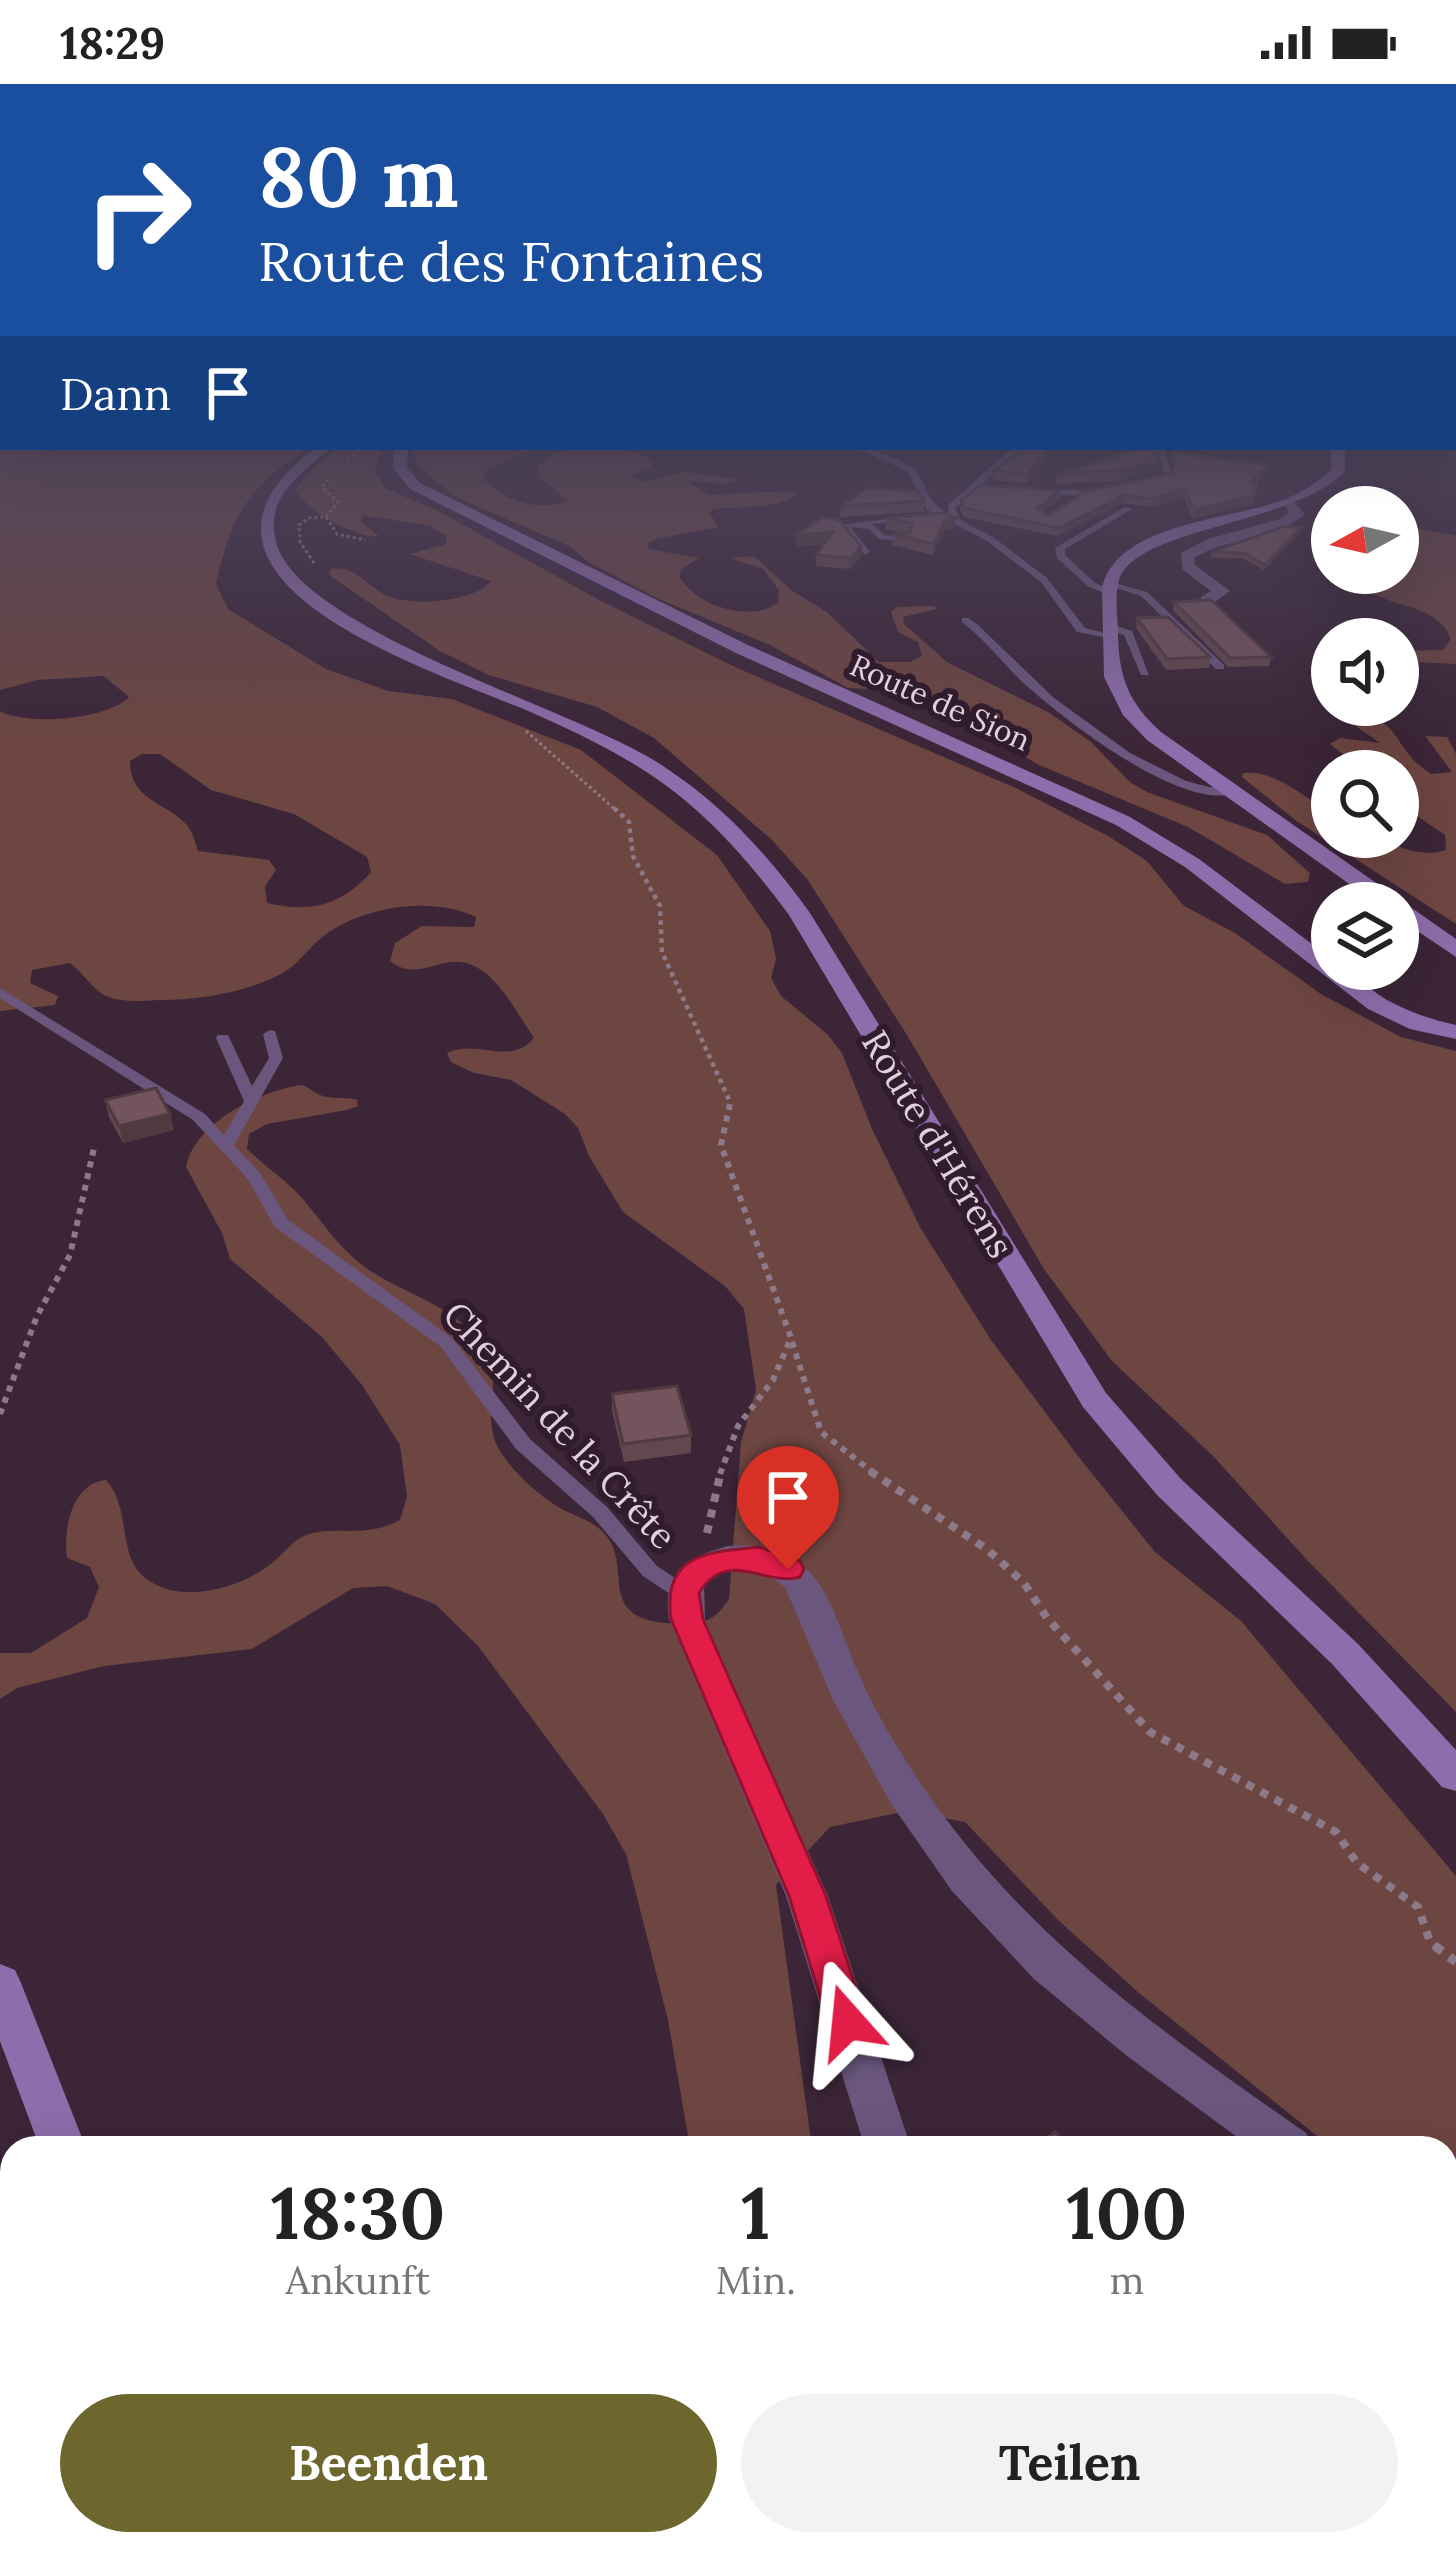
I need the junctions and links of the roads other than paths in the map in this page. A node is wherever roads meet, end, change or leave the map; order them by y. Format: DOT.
graph roads {
  1 [pos="265,520"];
  2 [pos="484,520"];
  3 [pos="926,520"];
  4 [pos="955,520"];
  5 [pos="1108,520"];
  6 [pos="1233,520"];
  7 [pos="1288,520"];
  8 [pos="829,523"];
  9 [pos="858,524"];
  10 [pos="844,525"];
  11 [pos="905,539"];
  12 [pos="865,552"];
  13 [pos="1110,587"];
  14 [pos="1207,600"];
  15 [pos="965,620"];
  16 [pos="1110,632"];
  17 [pos="1220,667"];
  18 [pos="1145,673"];
  19 [pos="1233,792"];
  20 [pos="1360,882"];
  21 [pos="1419,923"];
  22 [pos="1456,950"];
  23 [pos="0,992"];
  24 [pos="1456,1032"];
  25 [pos="270,1034"];
  26 [pos="223,1038"];
  27 [pos="250,1098"];
  28 [pos="226,1146"];
  29 [pos="683,1593"];
  30 [pos="1456,1776"];
  31 [pos="0,1983"];
  32 [pos="58,2136"];
  33 [pos="884,2136"];
  34 [pos="1274,2136"];
  1 -- 30 [label="main road, Route d'Hérens"];
  2 -- 24 [label="main road, Route de Sion"];
  3 -- 9 [label="lane"];
  4 -- 16 [label="lane"];
  5 -- 13 [label="lane"];
  6 -- 13 [label="main road"];
  7 -- 14 [label="street"];
  8 -- 10 [label="lane"];
  9 -- 10 [label="lane"];
  9 -- 11 [label="lane"];
  10 -- 12 [label="lane"];
  13 -- 16 [label="main road"];
  13 -- 17 [label="lane"];
  15 -- 19 [label="lane"];
  16 -- 18 [label="lane"];
  16 -- 19 [label="main road"];
  19 -- 20 [label="main road"];
  21 -- 22 [label="main road"];
  23 -- 28 [label="lane, Chemin de la Crête"];
  25 -- 27 [label="lane"];
  26 -- 27 [label="lane"];
  27 -- 28 [label="lane"];
  28 -- 29 [label="lane, Chemin de la Crête"];
  29 -- 33 [label="street"];
  29 -- 34 [label="street"];
  31 -- 32 [label="main road"];
}
